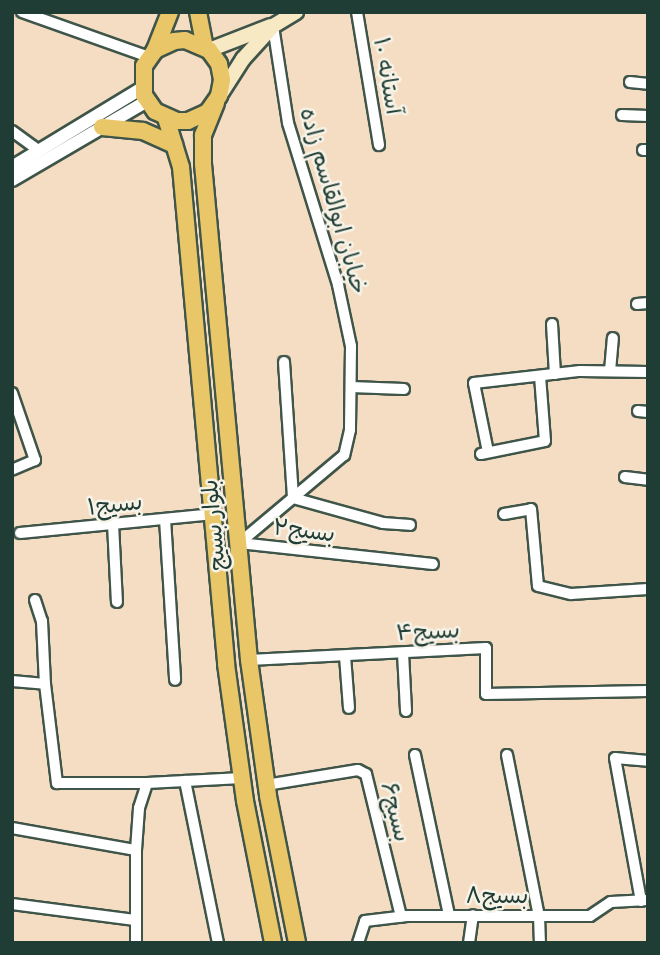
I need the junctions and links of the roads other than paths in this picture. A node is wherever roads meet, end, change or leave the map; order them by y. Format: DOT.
graph roads {
  1 [pos="22,12"];
  2 [pos="170,12"];
  3 [pos="198,12"];
  4 [pos="296,12"];
  5 [pos="357,12"];
  6 [pos="272,26"];
  7 [pos="207,49"];
  8 [pos="152,54"];
  9 [pos="630,82"];
  10 [pos="648,84"];
  11 [pos="144,94"];
  12 [pos="217,99"];
  13 [pos="622,115"];
  14 [pos="648,116"];
  15 [pos="166,118"];
  16 [pos="102,127"];
  17 [pos="12,131"];
  18 [pos="174,145"];
  19 [pos="380,145"];
  20 [pos="40,151"];
  21 [pos="12,167"];
  22 [pos="12,180"];
  23 [pos="552,324"];
  24 [pos="612,338"];
  25 [pos="284,362"];
  26 [pos="610,371"];
  27 [pos="648,372"];
  28 [pos="555,374"];
  29 [pos="540,376"];
  30 [pos="351,387"];
  31 [pos="404,390"];
  32 [pos="12,393"];
  33 [pos="12,470"];
  34 [pos="625,477"];
  35 [pos="648,480"];
  36 [pos="293,498"];
  37 [pos="214,514"];
  38 [pos="504,514"];
  39 [pos="165,519"];
  40 [pos="113,524"];
  41 [pos="410,525"];
  42 [pos="20,533"];
  43 [pos="239,543"];
  44 [pos="433,564"];
  45 [pos="648,589"];
  46 [pos="35,600"];
  47 [pos="117,602"];
  48 [pos="403,653"];
  49 [pos="345,656"];
  50 [pos="249,660"];
  51 [pos="175,680"];
  52 [pos="12,681"];
  53 [pos="44,684"];
  54 [pos="648,691"];
  55 [pos="349,708"];
  56 [pos="407,711"];
  57 [pos="415,755"];
  58 [pos="508,755"];
  59 [pos="648,761"];
  60 [pos="242,778"];
  61 [pos="185,781"];
  62 [pos="147,783"];
  63 [pos="266,785"];
  64 [pos="12,828"];
  65 [pos="136,850"];
  66 [pos="644,901"];
  67 [pos="12,904"];
  68 [pos="449,915"];
  69 [pos="473,915"];
  70 [pos="538,916"];
  71 [pos="401,917"];
  72 [pos="135,920"];
  73 [pos="136,943"];
  74 [pos="218,943"];
  75 [pos="273,943"];
  76 [pos="297,943"];
  77 [pos="358,943"];
  78 [pos="470,943"];
  79 [pos="540,943"];
  1 -- 8 [label="street"];
  2 -- 8 [label="main road"];
  3 -- 7 [label="main road"];
  4 -- 6 [label="main road"];
  5 -- 19 [label="street, آستانه ۱۰"];
  6 -- 7 [label="main road"];
  6 -- 12 [label="main road"];
  6 -- 30 [label="street, خیابان ابوالقاسم زاده"];
  7 -- 8 [label="main road"];
  7 -- 12 [label="main road"];
  8 -- 11 [label="main road"];
  9 -- 10 [label="street"];
  11 -- 15 [label="main road"];
  11 -- 16 [label="street"];
  11 -- 20 [label="street"];
  12 -- 15 [label="main road"];
  12 -- 43 [label="main road, بلوار بسیج"];
  13 -- 14 [label="street"];
  15 -- 18 [label="main road, بلوار بسیج"];
  16 -- 18 [label="main road"];
  16 -- 22 [label="street"];
  17 -- 20 [label="street"];
  18 -- 37 [label="main road, بلوار بسیج"];
  20 -- 21 [label="street"];
  23 -- 28 [label="street"];
  24 -- 26 [label="street"];
  25 -- 36 [label="street"];
  26 -- 27 [label="street"];
  26 -- 28 [label="street"];
  28 -- 29 [label="street"];
  29 -- 29 [label="street"];
  30 -- 31 [label="street"];
  30 -- 36 [label="street, خیابان ابوالقاسم زاده"];
  32 -- 33 [label="street"];
  34 -- 35 [label="street"];
  36 -- 41 [label="street"];
  36 -- 43 [label="street, بسیج۲"];
  37 -- 39 [label="street, بسیج۱"];
  37 -- 60 [label="main road, بلوار بسیج"];
  38 -- 45 [label="street"];
  39 -- 40 [label="street, بسیج۱"];
  39 -- 51 [label="street"];
  40 -- 42 [label="street, بسیج۱"];
  40 -- 47 [label="street"];
  43 -- 44 [label="street, بسیج۲"];
  43 -- 50 [label="main road, بلوار بسیج"];
  46 -- 53 [label="street"];
  48 -- 49 [label="street, بسیج۴"];
  48 -- 54 [label="street, بسیج۴"];
  48 -- 56 [label="street"];
  49 -- 50 [label="street, بسیج۴"];
  49 -- 55 [label="street"];
  50 -- 63 [label="main road, بلوار بسیج"];
  52 -- 53 [label="street"];
  53 -- 62 [label="street"];
  57 -- 68 [label="street"];
  58 -- 70 [label="street"];
  59 -- 66 [label="street"];
  60 -- 61 [label="street"];
  60 -- 75 [label="main road, بلوار بسیج"];
  61 -- 62 [label="street"];
  61 -- 74 [label="street"];
  62 -- 65 [label="street"];
  63 -- 71 [label="street, بسیج۶"];
  63 -- 76 [label="main road, بلوار بسیج"];
  64 -- 65 [label="street"];
  65 -- 72 [label="street"];
  66 -- 70 [label="street, بسیج۸"];
  67 -- 72 [label="street"];
  68 -- 69 [label="street, بسیج۸"];
  68 -- 71 [label="street, بسیج۸"];
  69 -- 70 [label="street, بسیج۸"];
  69 -- 78 [label="street"];
  70 -- 79 [label="street"];
  71 -- 77 [label="street, بسیج۸"];
  72 -- 73 [label="street"];
}
